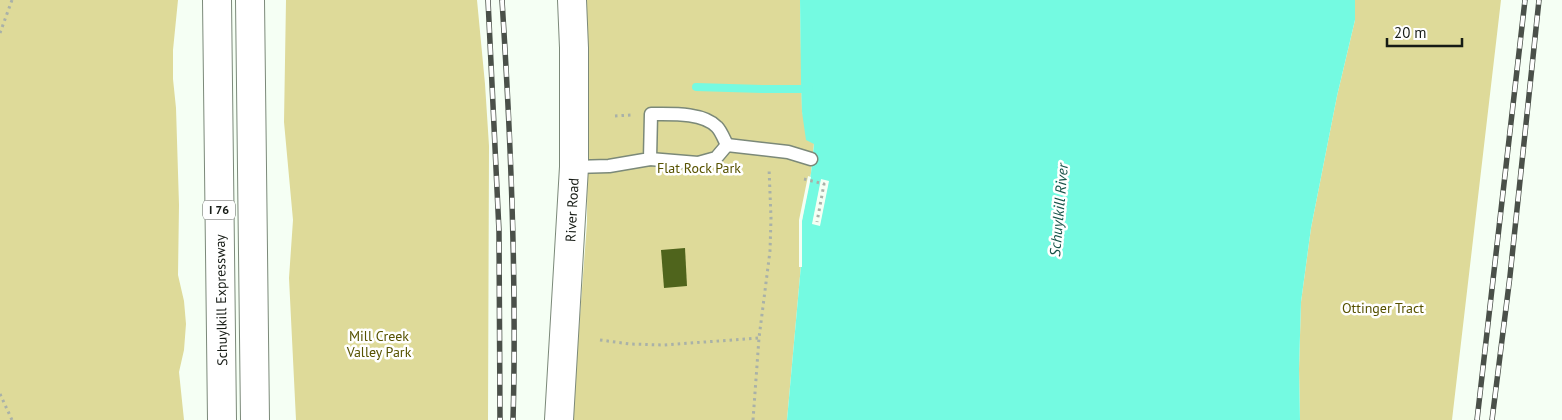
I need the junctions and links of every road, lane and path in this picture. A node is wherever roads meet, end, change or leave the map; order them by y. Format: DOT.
graph roads {
  1 [pos="12,0"];
  2 [pos="217,0"];
  3 [pos="250,0"];
  4 [pos="572,0"];
  5 [pos="0,33"];
  6 [pos="727,145"];
  7 [pos="768,150"];
  8 [pos="812,159"];
  9 [pos="650,160"];
  10 [pos="574,167"];
  11 [pos="804,179"];
  12 [pos="817,222"];
  13 [pos="759,338"];
  14 [pos="600,340"];
  15 [pos="0,394"];
  16 [pos="12,420"];
  17 [pos="222,420"];
  18 [pos="255,420"];
  19 [pos="559,420"];
  20 [pos="753,420"];
  1 -- 5 [label="path"];
  2 -- 17 [label="main road, Schuylkill Expressway / I 76"];
  3 -- 18 [label="main road, I 76"];
  4 -- 10 [label="main road, River Road"];
  6 -- 7 [label="lane"];
  6 -- 9 [label="lane"];
  6 -- 9 [label="lane"];
  7 -- 8 [label="lane"];
  7 -- 13 [label="path"];
  9 -- 10 [label="lane"];
  10 -- 19 [label="main road, River Road"];
  11 -- 12 [label="path"];
  13 -- 14 [label="path"];
  13 -- 20 [label="path"];
  15 -- 16 [label="path"];
}
